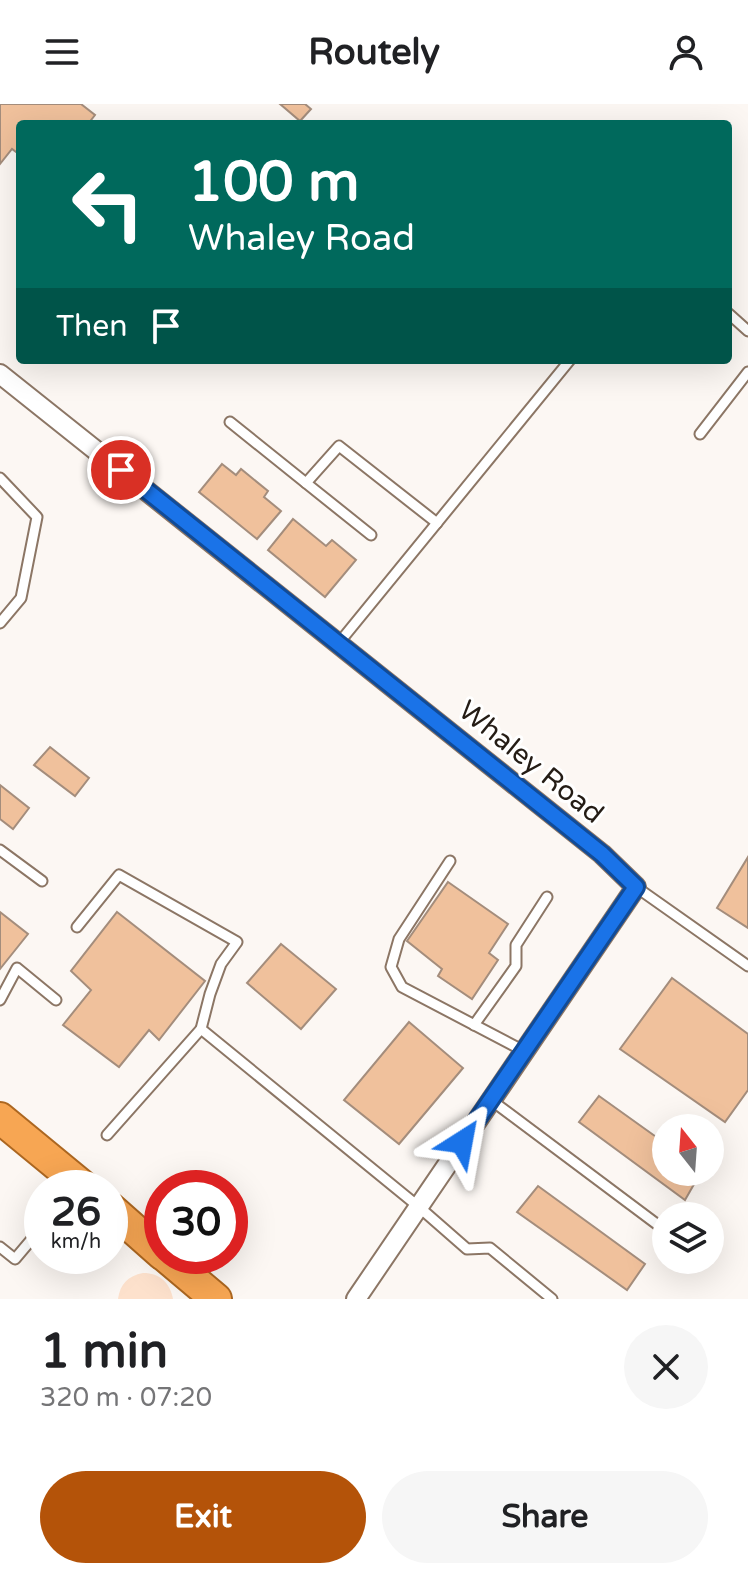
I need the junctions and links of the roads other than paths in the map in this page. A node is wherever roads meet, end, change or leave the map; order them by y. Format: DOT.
graph roads {
  1 [pos="732,317"];
  2 [pos="748,331"];
  3 [pos="567,364"];
  4 [pos="748,372"];
  5 [pos="0,374"];
  6 [pos="230,422"];
  7 [pos="700,434"];
  8 [pos="0,478"];
  9 [pos="306,483"];
  10 [pos="437,523"];
  11 [pos="371,535"];
  12 [pos="0,623"];
  13 [pos="338,644"];
  14 [pos="0,850"];
  15 [pos="450,861"];
  16 [pos="42,881"];
  17 [pos="636,887"];
  18 [pos="547,897"];
  19 [pos="77,927"];
  20 [pos="748,966"];
  21 [pos="0,1000"];
  22 [pos="56,1000"];
  23 [pos="474,1025"];
  24 [pos="201,1029"];
  25 [pos="524,1051"];
  26 [pos="491,1100"];
  27 [pos="0,1118"];
  28 [pos="107,1135"];
  29 [pos="61,1170"];
  30 [pos="419,1207"];
  31 [pos="652,1221"];
  32 [pos="128,1224"];
  33 [pos="144,1238"];
  34 [pos="0,1247"];
  35 [pos="24,1248"];
  36 [pos="183,1274"];
  37 [pos="197,1288"];
  38 [pos="216,1299"];
  39 [pos="356,1299"];
  40 [pos="552,1299"];
  1 -- 2 [label="lane"];
  3 -- 10 [label="lane"];
  4 -- 7 [label="lane"];
  5 -- 13 [label="street, Whaley Road"];
  6 -- 9 [label="lane"];
  8 -- 12 [label="lane"];
  9 -- 10 [label="lane"];
  9 -- 11 [label="lane"];
  10 -- 13 [label="lane"];
  13 -- 17 [label="street, Whaley Road"];
  14 -- 16 [label="lane"];
  15 -- 23 [label="lane"];
  17 -- 20 [label="lane"];
  17 -- 25 [label="street"];
  18 -- 23 [label="lane"];
  19 -- 24 [label="lane"];
  21 -- 22 [label="lane"];
  23 -- 25 [label="lane"];
  24 -- 28 [label="lane"];
  24 -- 30 [label="lane"];
  25 -- 26 [label="street"];
  26 -- 30 [label="street"];
  26 -- 31 [label="lane"];
  27 -- 29 [label="highway"];
  30 -- 39 [label="street"];
  30 -- 40 [label="lane"];
  32 -- 33 [label="highway"];
  34 -- 35 [label="lane"];
  36 -- 37 [label="highway"];
  37 -- 38 [label="highway"];
}
